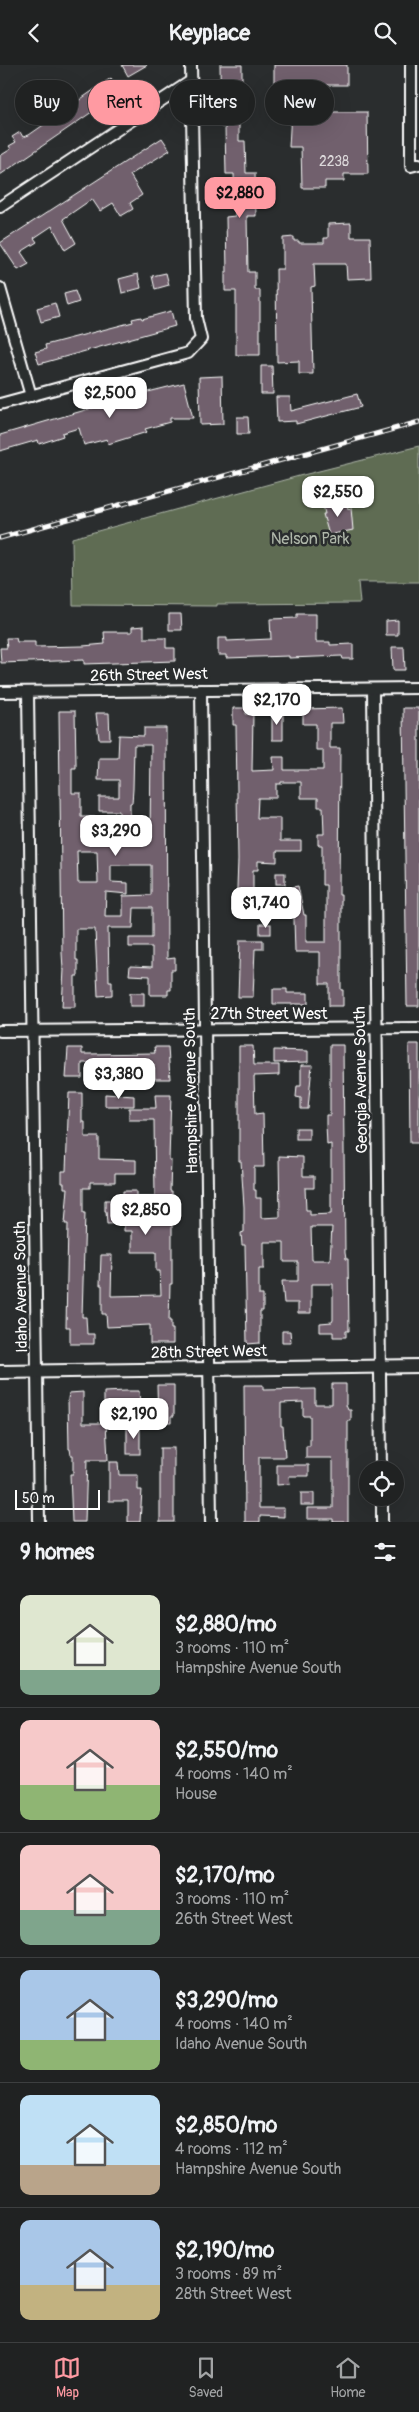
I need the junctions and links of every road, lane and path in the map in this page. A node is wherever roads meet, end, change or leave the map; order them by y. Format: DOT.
graph roads {
  1 [pos="191,65"];
  2 [pos="411,65"];
  3 [pos="191,80"];
  4 [pos="170,95"];
  5 [pos="192,125"];
  6 [pos="415,165"];
  7 [pos="0,207"];
  8 [pos="0,288"];
  9 [pos="31,396"];
  10 [pos="0,404"];
  11 [pos="419,688"];
  12 [pos="373,689"];
  13 [pos="201,690"];
  14 [pos="0,692"];
  15 [pos="28,692"];
  16 [pos="419,1028"];
  17 [pos="375,1029"];
  18 [pos="205,1030"];
  19 [pos="0,1031"];
  20 [pos="33,1031"];
  21 [pos="419,1366"];
  22 [pos="380,1367"];
  23 [pos="210,1368"];
  24 [pos="37,1371"];
  25 [pos="0,1372"];
  26 [pos="381,1461"];
  27 [pos="382,1506"];
  28 [pos="39,1522"];
  29 [pos="211,1522"];
  30 [pos="382,1522"];
  1 -- 3 [label="street"];
  2 -- 6 [label="street"];
  4 -- 7 [label="street"];
  5 -- 9 [label="street"];
  8 -- 9 [label="street"];
  9 -- 10 [label="street"];
  11 -- 12 [label="street, 26th Street West"];
  12 -- 13 [label="street, 26th Street West"];
  12 -- 17 [label="street, Georgia Avenue South"];
  13 -- 15 [label="street, 26th Street West"];
  13 -- 18 [label="street, Hampshire Avenue South"];
  14 -- 15 [label="street, 26th Street West"];
  15 -- 20 [label="street, Idaho Avenue South"];
  16 -- 17 [label="street, 27th Street West"];
  17 -- 18 [label="street, 27th Street West"];
  17 -- 22 [label="street, Georgia Avenue South"];
  18 -- 20 [label="street, 27th Street West"];
  18 -- 23 [label="street, Hampshire Avenue South"];
  19 -- 20 [label="street, 27th Street West"];
  20 -- 24 [label="street, Idaho Avenue South"];
  21 -- 22 [label="street, 28th Street West"];
  22 -- 23 [label="street, 28th Street West"];
  22 -- 26 [label="street, Georgia Avenue South"];
  23 -- 24 [label="street, 28th Street West"];
  23 -- 29 [label="street, Hampshire Avenue South"];
  24 -- 25 [label="street, 28th Street West"];
  24 -- 28 [label="street, Idaho Avenue South"];
  27 -- 30 [label="street"];
}
